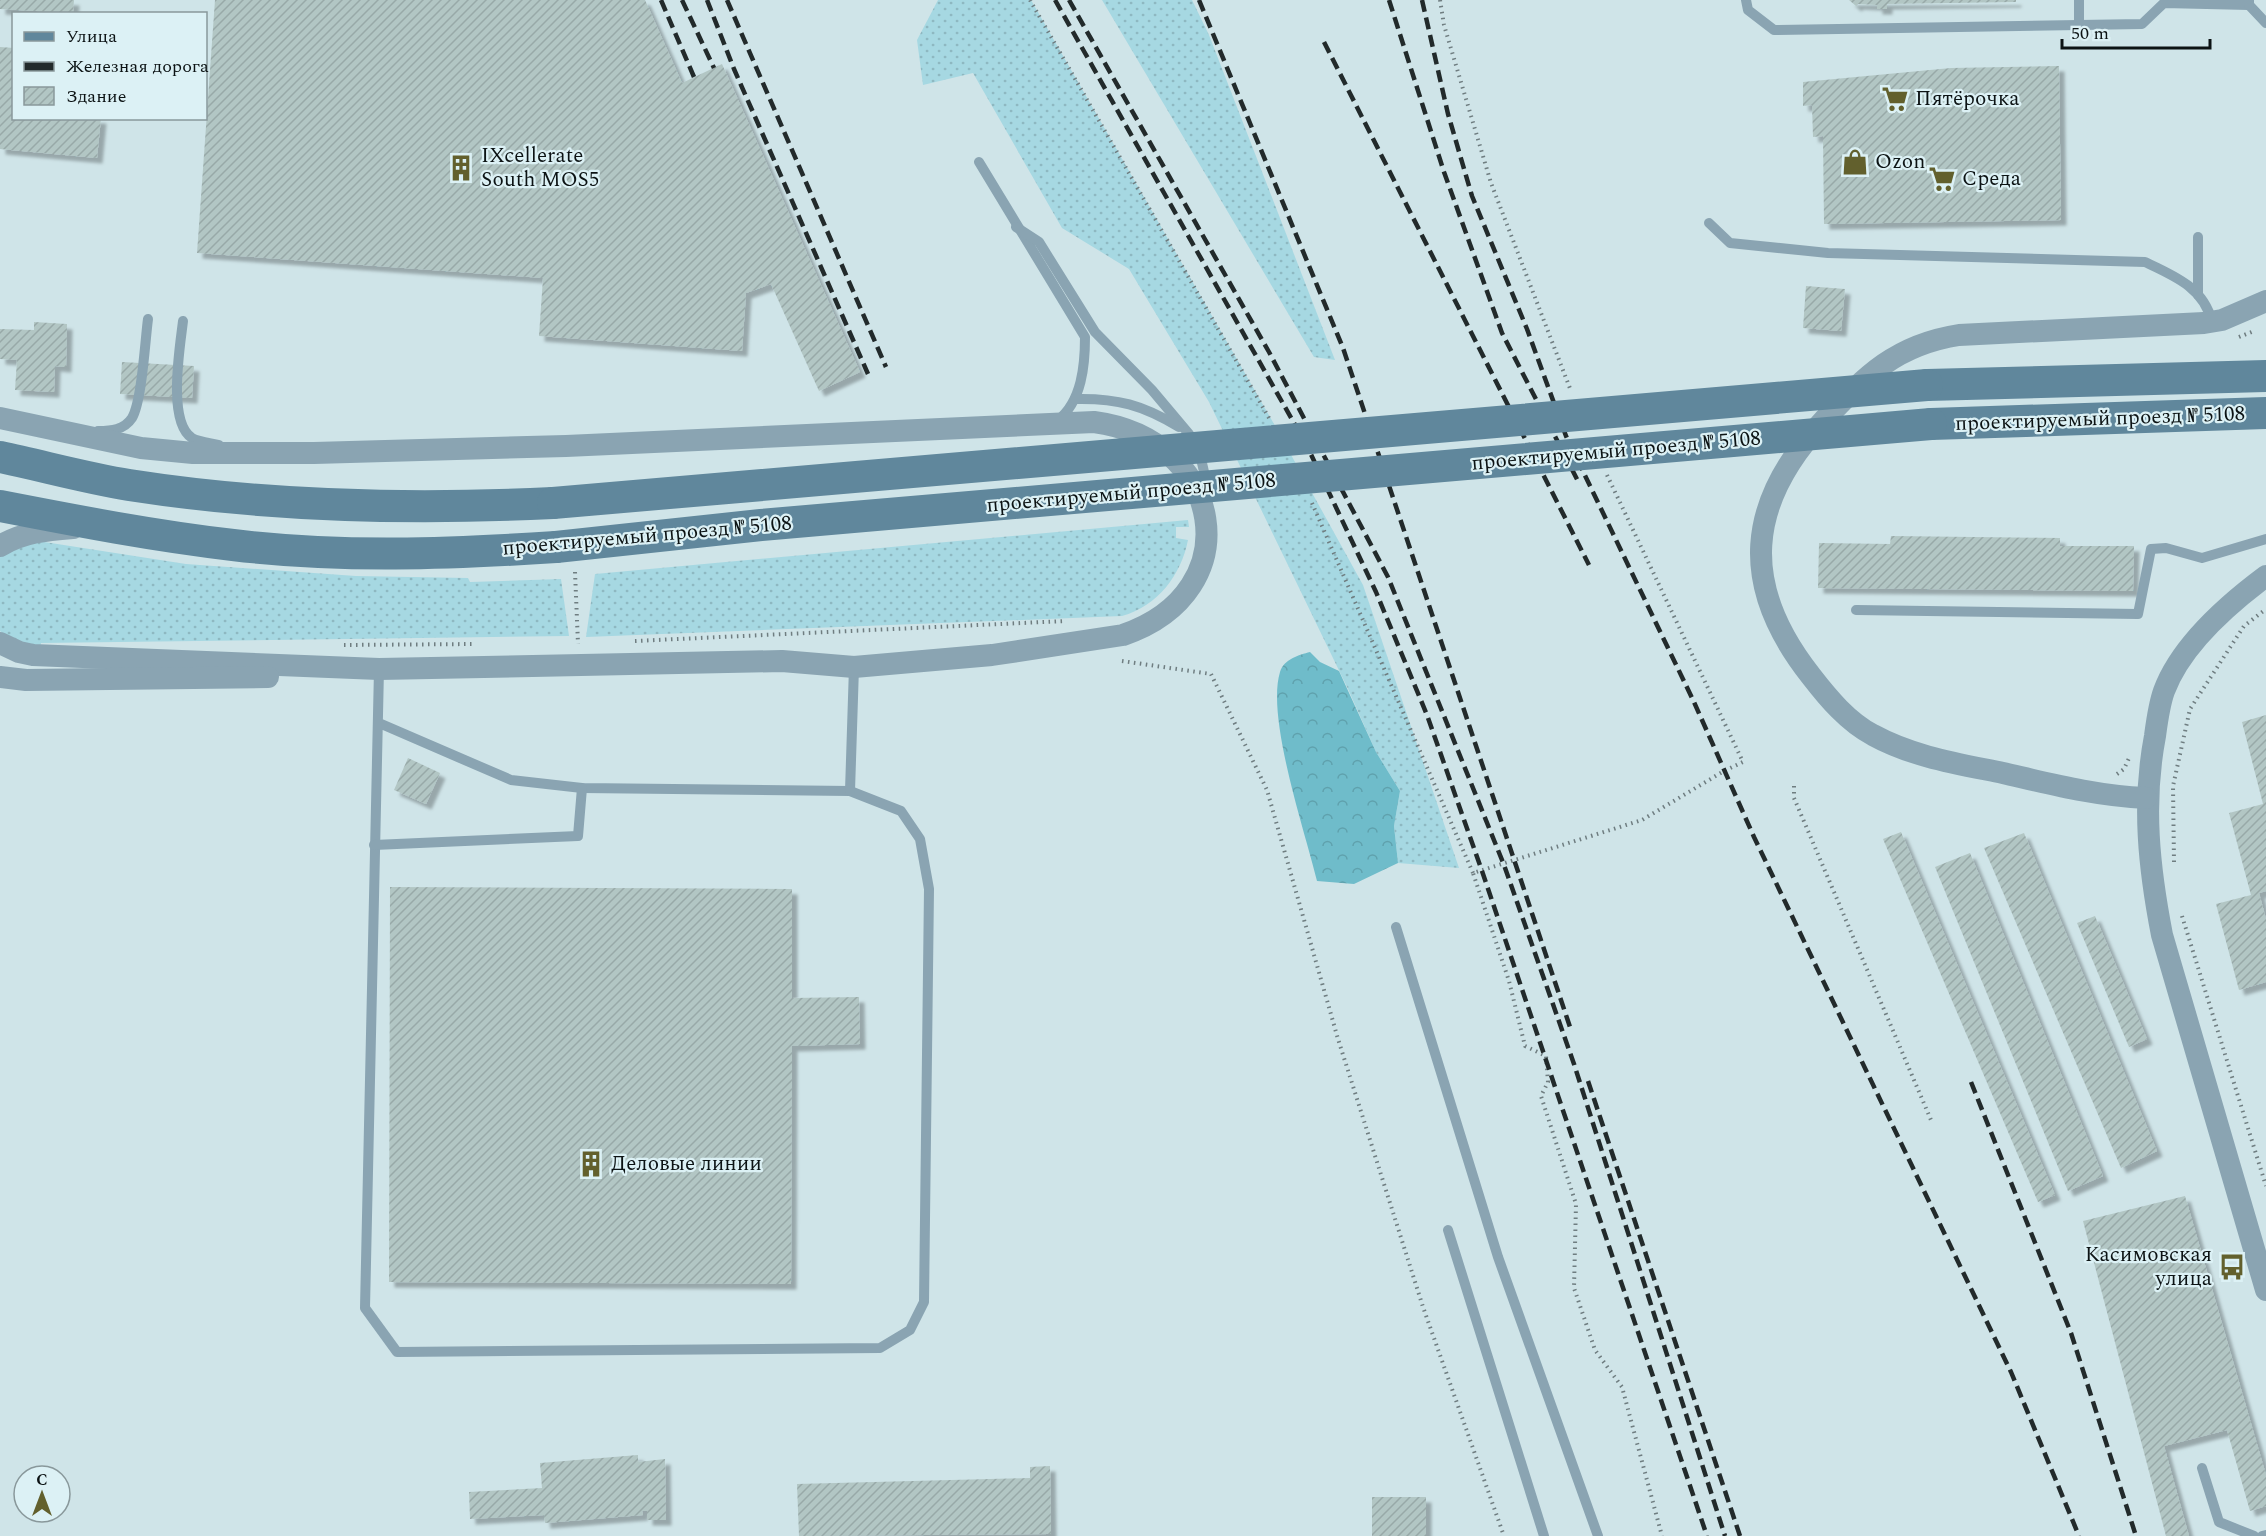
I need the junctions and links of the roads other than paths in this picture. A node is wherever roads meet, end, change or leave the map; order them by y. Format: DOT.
graph roads {
  1 [pos="1746,0"];
  2 [pos="2079,0"];
  3 [pos="2249,2"];
  4 [pos="2266,22"];
  5 [pos="2079,25"];
  6 [pos="979,162"];
  7 [pos="1709,224"];
  8 [pos="1016,227"];
  9 [pos="2198,237"];
  10 [pos="2198,295"];
  11 [pos="2266,301"];
  12 [pos="148,320"];
  13 [pos="183,321"];
  14 [pos="2212,322"];
  15 [pos="2266,376"];
  16 [pos="1075,399"];
  17 [pos="2266,413"];
  18 [pos="0,418"];
  19 [pos="1054,424"];
  20 [pos="64,431"];
  21 [pos="1189,434"];
  22 [pos="252,452"];
  23 [pos="0,457"];
  24 [pos="0,506"];
  25 [pos="1206,522"];
  26 [pos="100,526"];
  27 [pos="2266,538"];
  28 [pos="0,546"];
  29 [pos="2266,576"];
  30 [pos="1856,610"];
  31 [pos="0,643"];
  32 [pos="854,667"];
  33 [pos="379,669"];
  34 [pos="0,677"];
  35 [pos="379,723"];
  36 [pos="582,788"];
  37 [pos="850,791"];
  38 [pos="2146,798"];
  39 [pos="374,845"];
  40 [pos="1396,927"];
  41 [pos="1448,1230"];
  42 [pos="2266,1290"];
  43 [pos="2202,1468"];
  44 [pos="1544,1536"];
  45 [pos="1598,1536"];
  46 [pos="2254,1536"];
  1 -- 5 [label="lane"];
  2 -- 5 [label="lane"];
  3 -- 4 [label="lane"];
  3 -- 5 [label="lane"];
  6 -- 8 [label="lane"];
  7 -- 10 [label="lane"];
  8 -- 16 [label="lane"];
  8 -- 21 [label="lane"];
  9 -- 10 [label="lane"];
  10 -- 14 [label="lane"];
  11 -- 14 [label="street"];
  12 -- 20 [label="lane"];
  13 -- 22 [label="lane"];
  14 -- 38 [label="street"];
  15 -- 23 [label="main road, проектируемый проезд № 5108, bridge"];
  16 -- 19 [label="lane"];
  16 -- 21 [label="lane"];
  17 -- 26 [label="main road, проектируемый проезд № 5108, bridge"];
  18 -- 20 [label="street"];
  19 -- 22 [label="street"];
  19 -- 25 [label="street"];
  20 -- 22 [label="street"];
  21 -- 25 [label="lane"];
  24 -- 26 [label="main road, проектируемый проезд № 5108"];
  25 -- 32 [label="street"];
  26 -- 28 [label="street"];
  27 -- 30 [label="lane"];
  29 -- 38 [label="street"];
  31 -- 33 [label="street"];
  32 -- 33 [label="street"];
  32 -- 37 [label="lane"];
  33 -- 34 [label="street"];
  33 -- 35 [label="lane"];
  35 -- 36 [label="lane"];
  35 -- 39 [label="lane"];
  36 -- 37 [label="lane"];
  36 -- 39 [label="lane"];
  37 -- 39 [label="lane"];
  38 -- 42 [label="street"];
  40 -- 45 [label="lane"];
  41 -- 44 [label="lane"];
  43 -- 46 [label="lane"];
}
